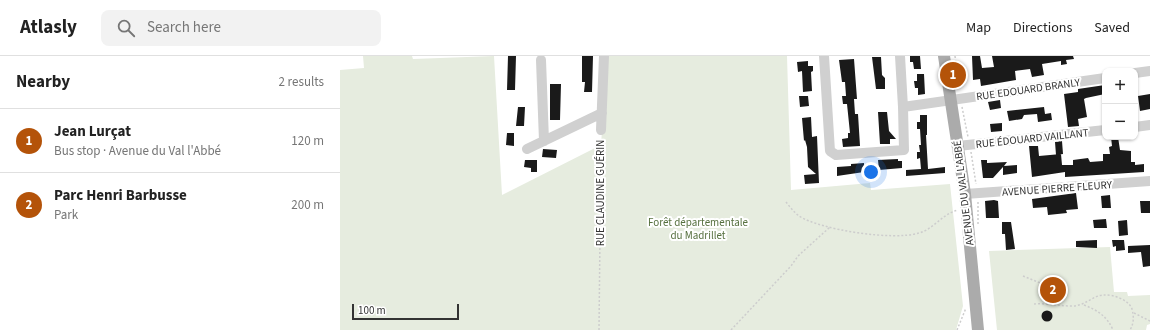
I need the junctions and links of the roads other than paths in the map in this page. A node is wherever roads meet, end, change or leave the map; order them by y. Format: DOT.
graph roads {
  1 [pos="604,56"];
  2 [pos="824,56"];
  3 [pos="900,56"];
  4 [pos="944,56"];
  5 [pos="541,60"];
  6 [pos="1150,71"];
  7 [pos="1138,73"];
  8 [pos="1102,78"];
  9 [pos="950,100"];
  10 [pos="904,107"];
  11 [pos="602,113"];
  12 [pos="1150,125"];
  13 [pos="1138,127"];
  14 [pos="601,130"];
  15 [pos="1102,130"];
  16 [pos="544,141"];
  17 [pos="958,146"];
  18 [pos="527,149"];
  19 [pos="1150,181"];
  20 [pos="965,194"];
  21 [pos="976,329"];
  1 -- 11 [label="street, RUE CLAUDINE GUÉRIN"];
  2 -- 10 [label="street"];
  3 -- 10 [label="street"];
  4 -- 9 [label="main road, AVENUE DU VAL L'ABBÉ"];
  5 -- 16 [label="street"];
  6 -- 7 [label="street"];
  8 -- 9 [label="street, RUE EDOUARD BRANLY"];
  9 -- 10 [label="street, RUE EDOUARD BRANLY"];
  9 -- 17 [label="main road, AVENUE DU VAL L'ABBÉ"];
  11 -- 14 [label="street, RUE CLAUDINE GUÉRIN"];
  11 -- 16 [label="street"];
  12 -- 13 [label="street"];
  15 -- 17 [label="street, RUE ÉDOUARD VAILLANT"];
  16 -- 18 [label="street"];
  17 -- 20 [label="main road, AVENUE DU VAL L'ABBÉ"];
  19 -- 20 [label="street, AVENUE PIERRE FLEURY"];
  20 -- 21 [label="main road, AVENUE DU VAL L'ABBÉ"];
}
